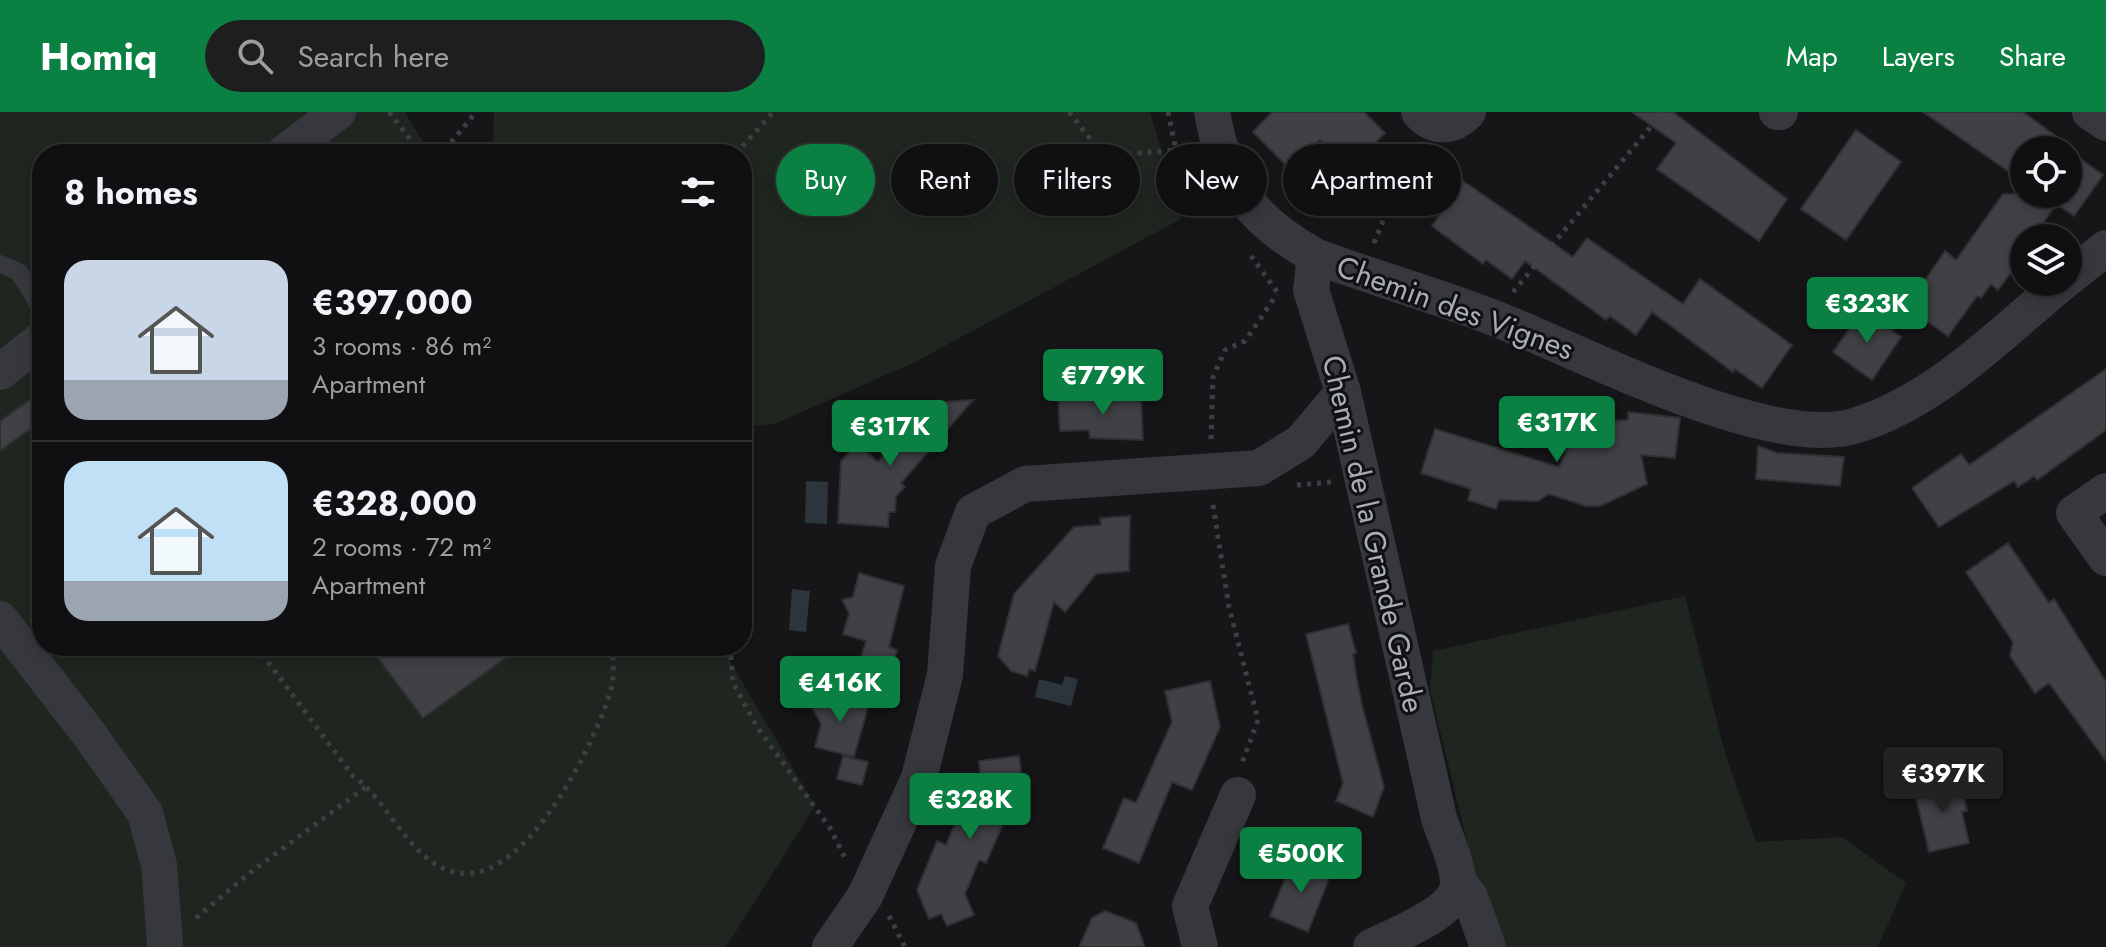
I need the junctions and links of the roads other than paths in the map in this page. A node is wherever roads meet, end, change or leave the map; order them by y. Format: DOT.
graph roads {
  1 [pos="338,112"];
  2 [pos="1212,112"];
  3 [pos="2090,112"];
  4 [pos="2106,123"];
  5 [pos="298,144"];
  6 [pos="2106,248"];
  7 [pos="1315,256"];
  8 [pos="0,264"];
  9 [pos="2082,267"];
  10 [pos="32,293"];
  11 [pos="2046,296"];
  12 [pos="32,347"];
  13 [pos="0,372"];
  14 [pos="1343,392"];
  15 [pos="2106,491"];
  16 [pos="2106,558"];
  17 [pos="0,619"];
  18 [pos="1238,795"];
  19 [pos="1458,881"];
  20 [pos="165,944"];
  21 [pos="830,947"];
  22 [pos="1200,947"];
  23 [pos="1371,947"];
  24 [pos="1488,947"];
  1 -- 5 [label="street"];
  2 -- 7 [label="street"];
  3 -- 4 [label="street"];
  6 -- 9 [label="street"];
  7 -- 11 [label="street, Chemin des Vignes"];
  7 -- 14 [label="street, Chemin de la Grande Garde"];
  8 -- 10 [label="lane"];
  12 -- 13 [label="street"];
  14 -- 19 [label="street, Chemin de la Grande Garde"];
  14 -- 21 [label="street"];
  15 -- 16 [label="street"];
  17 -- 20 [label="street"];
  18 -- 22 [label="street"];
  19 -- 23 [label="street"];
  19 -- 24 [label="street, Chemin de la Grande Garde"];
}
